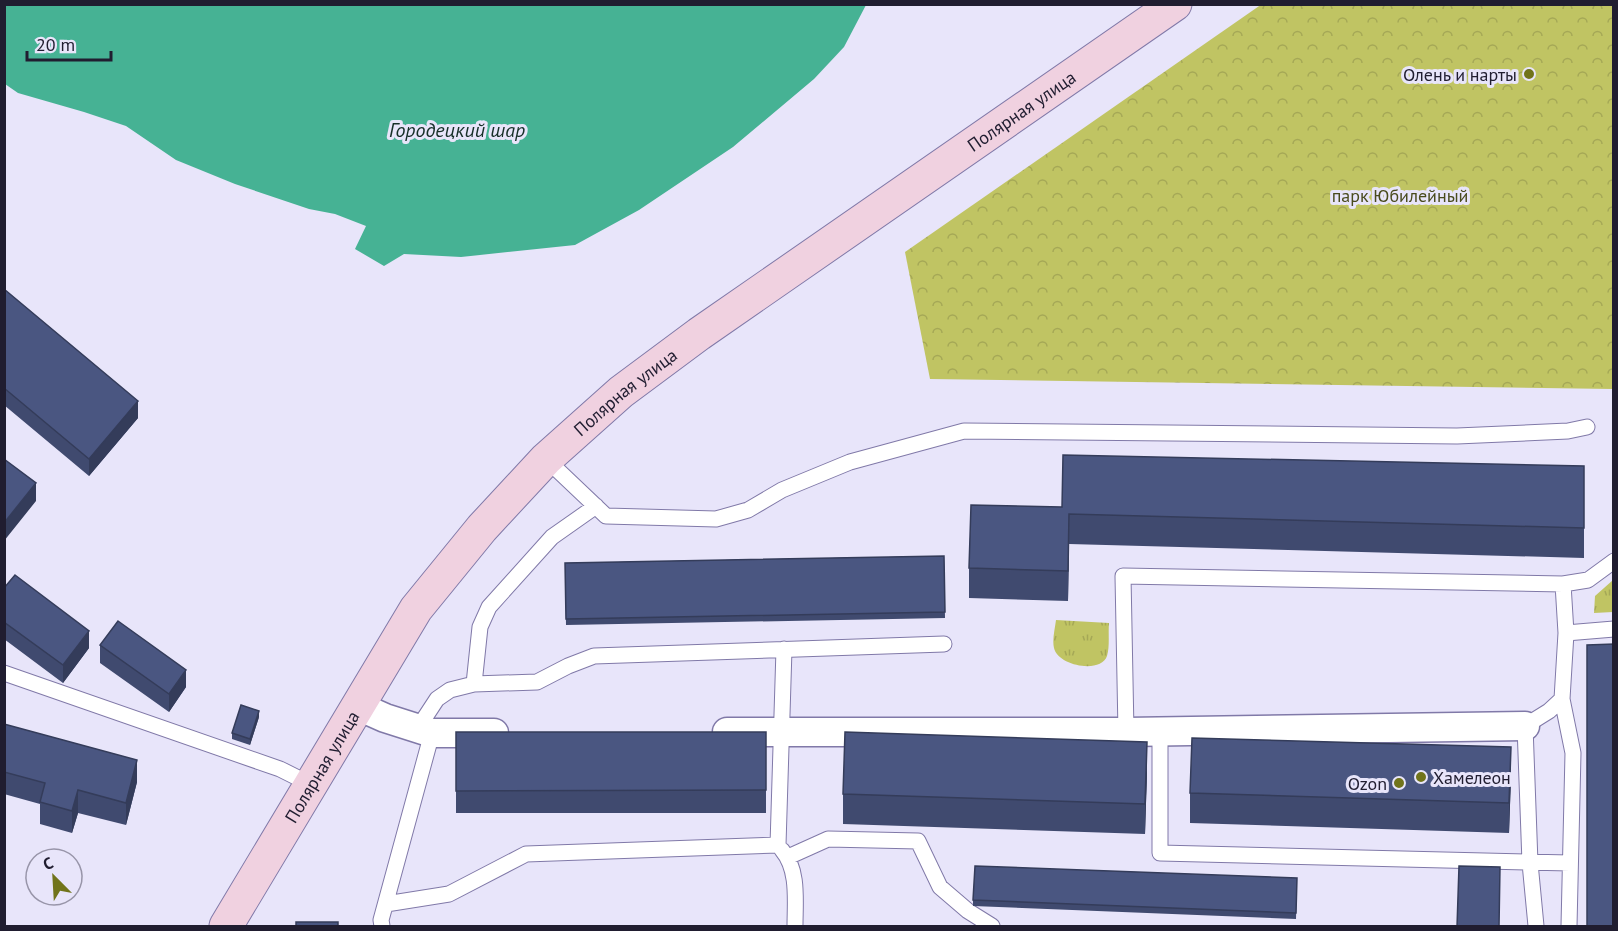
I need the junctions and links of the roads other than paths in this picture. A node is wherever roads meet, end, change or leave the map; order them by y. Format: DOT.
graph roads {
  1 [pos="1175,4"];
  2 [pos="1587,427"];
  3 [pos="546,459"];
  4 [pos="596,506"];
  5 [pos="1614,561"];
  6 [pos="1563,584"];
  7 [pos="1614,629"];
  8 [pos="1566,633"];
  9 [pos="944,644"];
  10 [pos="784,649"];
  11 [pos="4,673"];
  12 [pos="474,684"];
  13 [pos="1562,699"];
  14 [pos="358,706"];
  15 [pos="1526,726"];
  16 [pos="1160,730"];
  17 [pos="425,731"];
  18 [pos="700,732"];
  19 [pos="782,732"];
  20 [pos="1126,732"];
  21 [pos="525,733"];
  22 [pos="310,784"];
  23 [pos="783,851"];
  24 [pos="1530,863"];
  25 [pos="1570,863"];
  26 [pos="386,904"];
  27 [pos="226,927"];
  28 [pos="382,927"];
  29 [pos="795,927"];
  30 [pos="992,927"];
  31 [pos="1536,927"];
  32 [pos="1569,927"];
  1 -- 3 [label="main road, Полярная улица"];
  2 -- 4 [label="lane"];
  3 -- 4 [label="lane"];
  3 -- 14 [label="main road, Полярная улица"];
  4 -- 12 [label="lane"];
  5 -- 6 [label="lane"];
  6 -- 8 [label="lane"];
  6 -- 20 [label="lane"];
  7 -- 8 [label="lane"];
  8 -- 13 [label="lane"];
  9 -- 10 [label="lane"];
  10 -- 12 [label="lane"];
  10 -- 19 [label="lane"];
  11 -- 22 [label="lane"];
  12 -- 17 [label="lane"];
  13 -- 15 [label="lane"];
  13 -- 25 [label="lane"];
  14 -- 17 [label="street"];
  14 -- 22 [label="main road, Полярная улица"];
  15 -- 16 [label="street"];
  15 -- 24 [label="lane"];
  16 -- 20 [label="street"];
  16 -- 24 [label="lane"];
  17 -- 21 [label="street"];
  17 -- 26 [label="lane"];
  18 -- 19 [label="street"];
  19 -- 20 [label="street"];
  19 -- 23 [label="lane"];
  22 -- 27 [label="main road, Полярная улица"];
  23 -- 26 [label="lane"];
  23 -- 29 [label="lane"];
  23 -- 30 [label="lane"];
  24 -- 25 [label="lane"];
  24 -- 31 [label="lane"];
  25 -- 32 [label="lane"];
  26 -- 28 [label="lane"];
}
